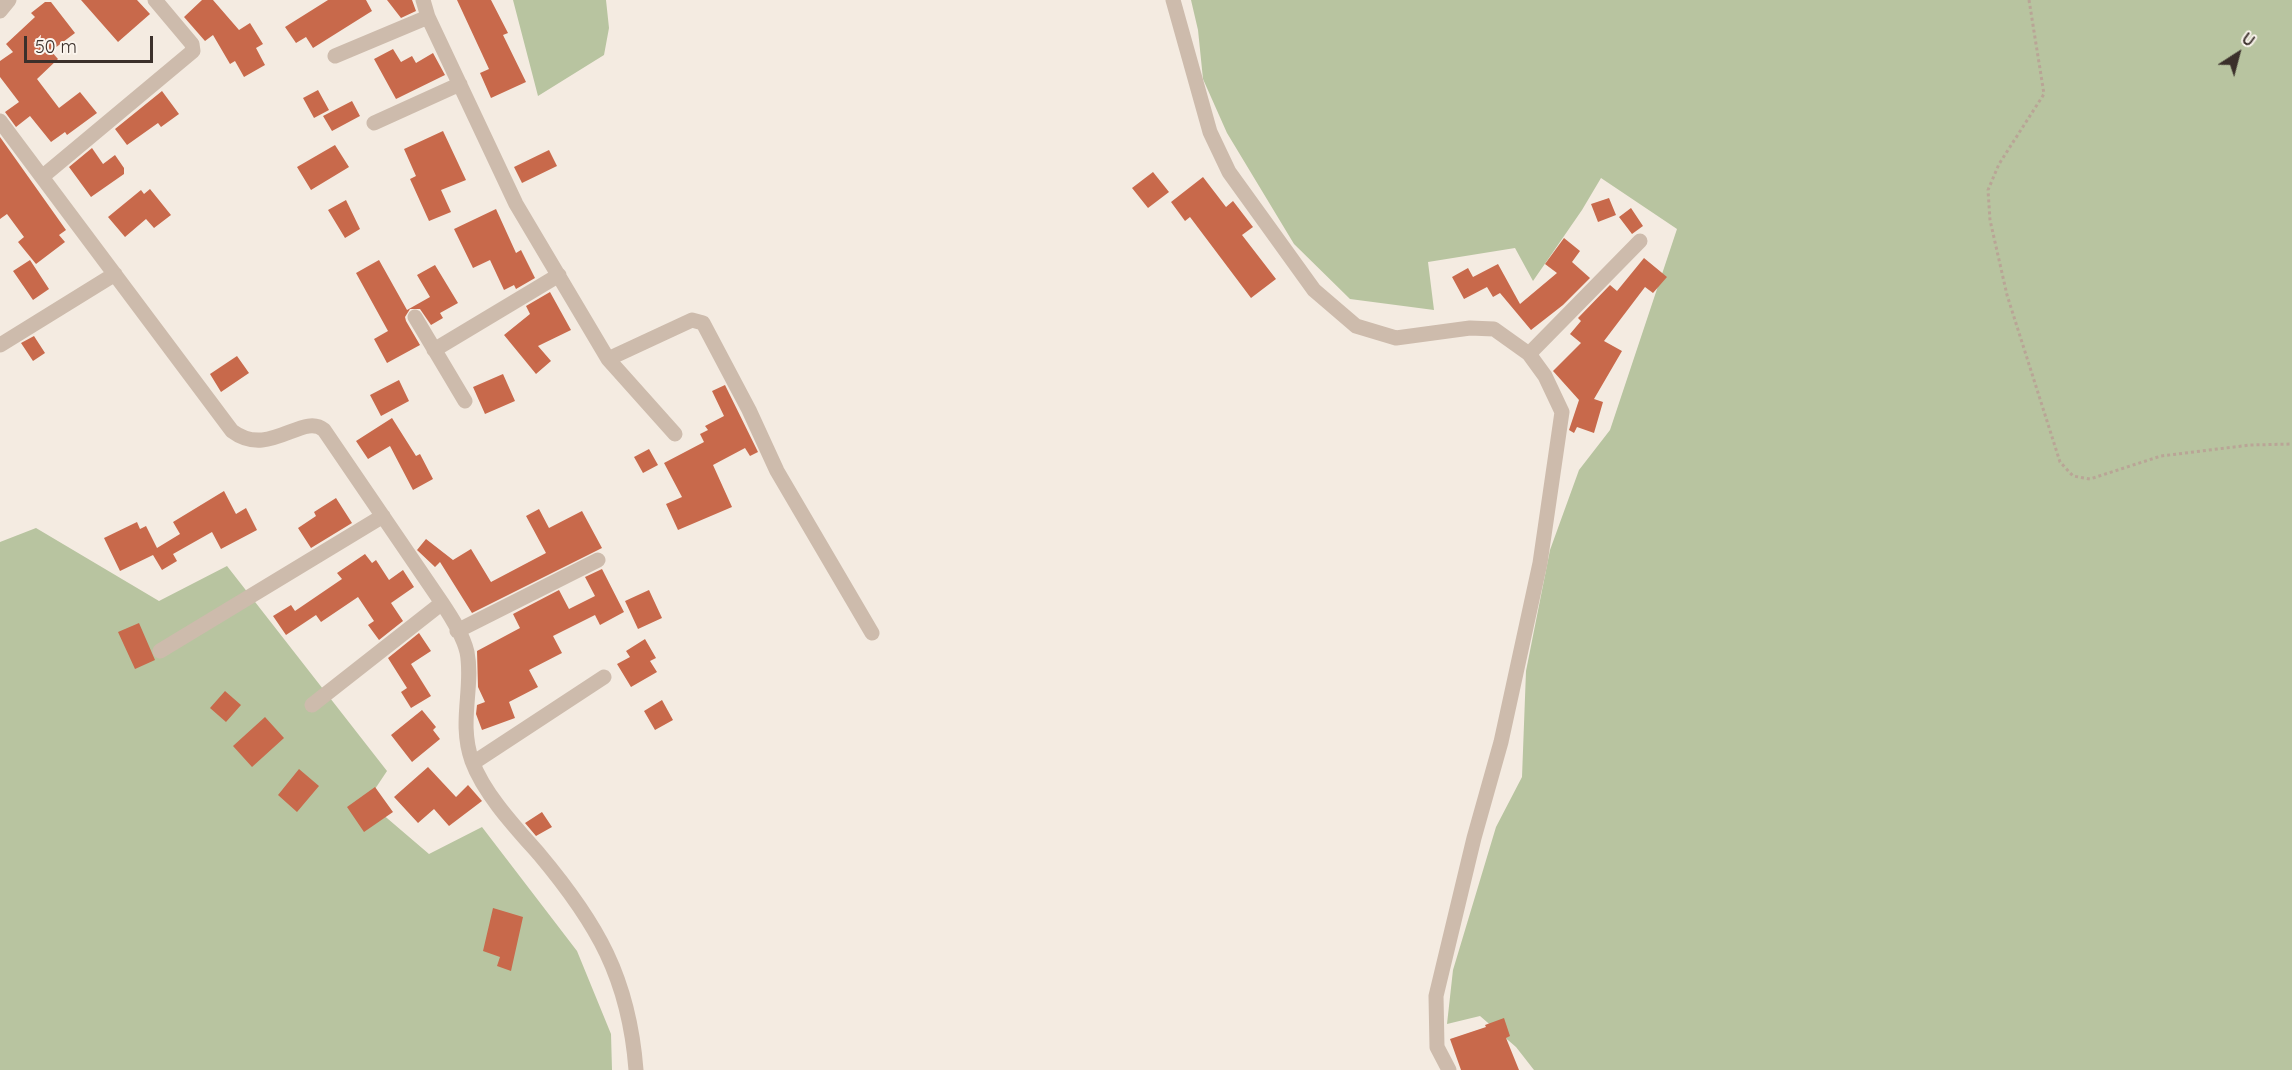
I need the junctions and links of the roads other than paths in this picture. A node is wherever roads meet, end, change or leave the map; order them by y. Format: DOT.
graph roads {
  1 [pos="9,0"];
  2 [pos="155,0"];
  3 [pos="423,0"];
  4 [pos="1173,0"];
  5 [pos="0,10"];
  6 [pos="428,17"];
  7 [pos="335,56"];
  8 [pos="460,84"];
  9 [pos="0,121"];
  10 [pos="374,123"];
  11 [pos="42,177"];
  12 [pos="1640,241"];
  13 [pos="115,274"];
  14 [pos="559,275"];
  15 [pos="415,317"];
  16 [pos="0,345"];
  17 [pos="434,350"];
  18 [pos="1529,354"];
  19 [pos="608,359"];
  20 [pos="465,401"];
  21 [pos="675,434"];
  22 [pos="383,516"];
  23 [pos="598,560"];
  24 [pos="442,603"];
  25 [pos="457,631"];
  26 [pos="872,633"];
  27 [pos="160,651"];
  28 [pos="604,677"];
  29 [pos="312,705"];
  30 [pos="473,763"];
  31 [pos="636,1070"];
  32 [pos="1449,1070"];
  1 -- 5 [label="street"];
  2 -- 11 [label="street"];
  3 -- 6 [label="street"];
  4 -- 18 [label="street"];
  6 -- 7 [label="street"];
  6 -- 8 [label="street"];
  8 -- 10 [label="street"];
  8 -- 14 [label="street"];
  9 -- 11 [label="street"];
  11 -- 13 [label="street"];
  12 -- 18 [label="street"];
  13 -- 16 [label="street"];
  13 -- 22 [label="street"];
  14 -- 17 [label="street"];
  14 -- 19 [label="street"];
  15 -- 17 [label="street"];
  17 -- 20 [label="street"];
  18 -- 32 [label="street"];
  19 -- 21 [label="street"];
  19 -- 26 [label="street"];
  22 -- 24 [label="street"];
  22 -- 27 [label="street"];
  23 -- 25 [label="street"];
  24 -- 25 [label="street"];
  24 -- 29 [label="street"];
  25 -- 30 [label="street"];
  28 -- 30 [label="street"];
  30 -- 31 [label="street"];
}
